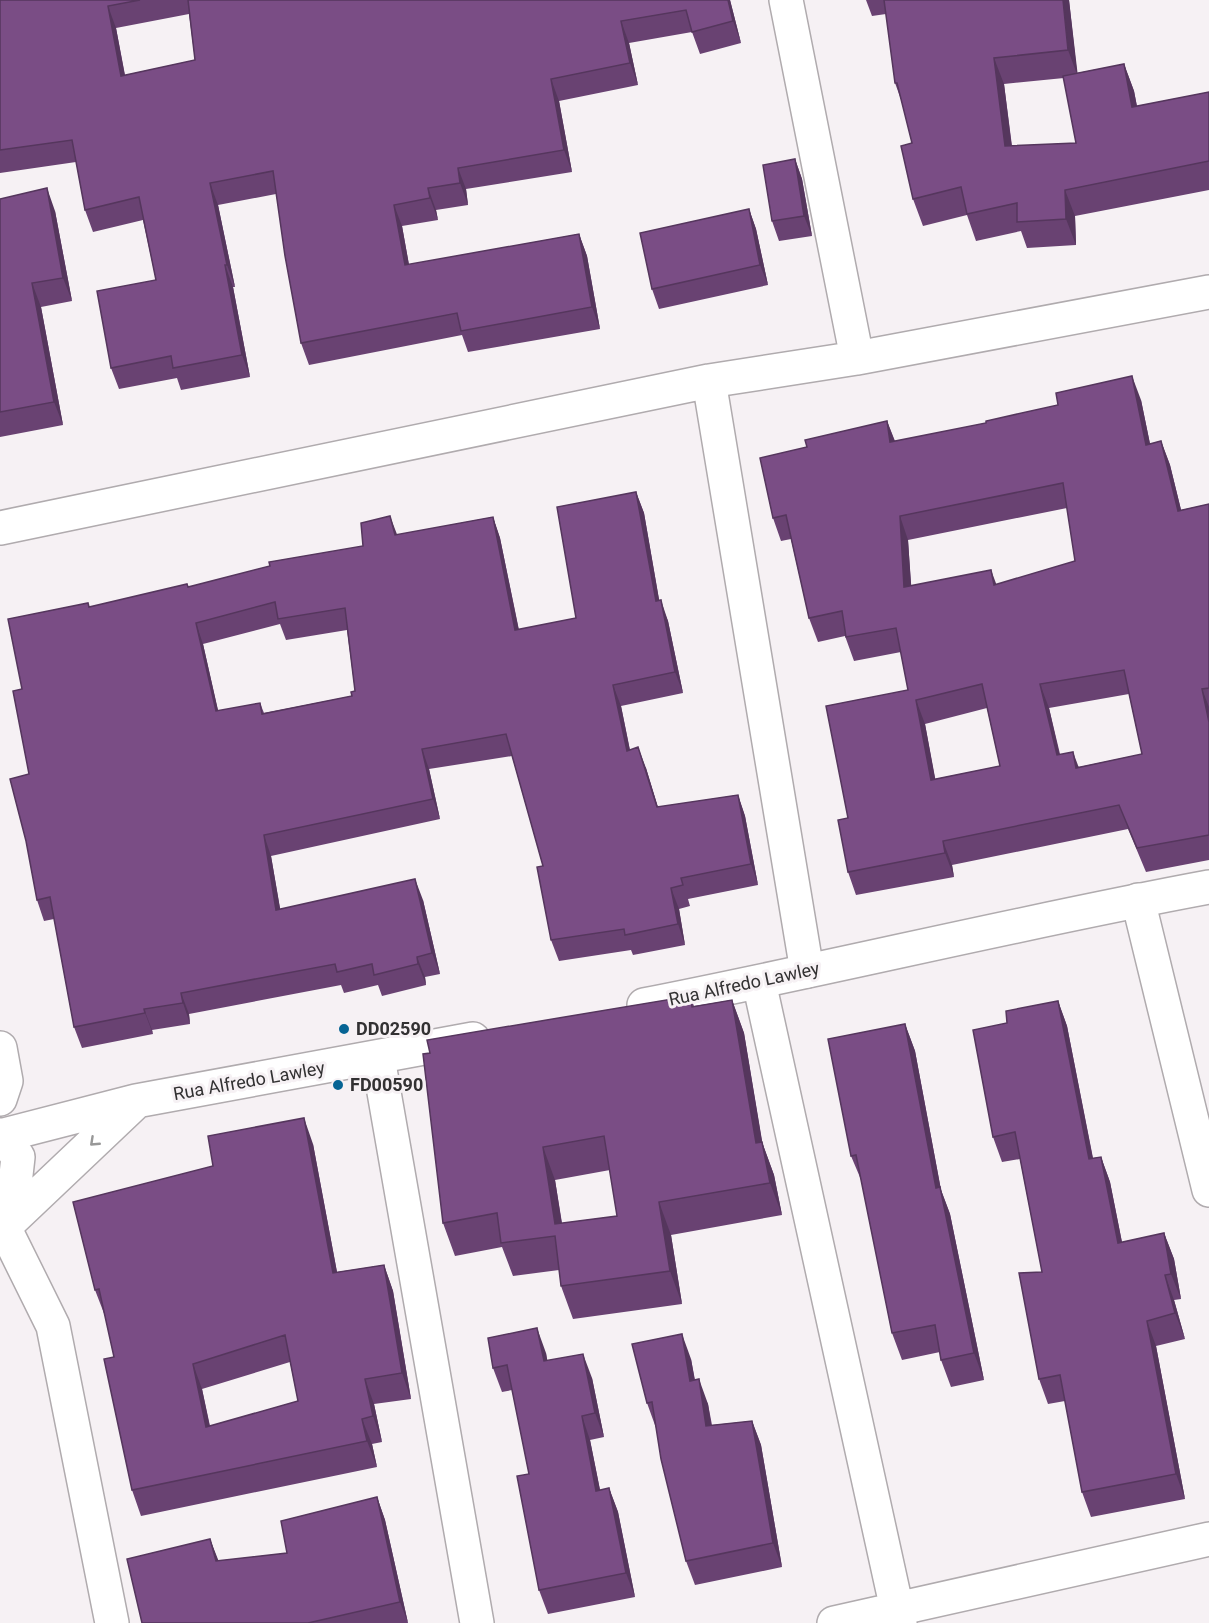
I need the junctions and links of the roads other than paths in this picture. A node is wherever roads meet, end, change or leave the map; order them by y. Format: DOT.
graph roads {
  1 [pos="786,0"];
  2 [pos="1209,292"];
  3 [pos="857,358"];
  4 [pos="709,381"];
  5 [pos="0,528"];
  6 [pos="1209,887"];
  7 [pos="1138,900"];
  8 [pos="807,971"];
  9 [pos="759,982"];
  10 [pos="620,1010"];
  11 [pos="505,1032"];
  12 [pos="0,1048"];
  13 [pos="378,1058"];
  14 [pos="0,1099"];
  15 [pos="136,1101"];
  16 [pos="1,1130"];
  17 [pos="1209,1190"];
  18 [pos="2,1229"];
  19 [pos="1209,1539"];
  20 [pos="898,1616"];
  21 [pos="112,1623"];
  22 [pos="477,1623"];
  23 [pos="834,1623"];
  1 -- 3 [label="street"];
  2 -- 3 [label="street"];
  3 -- 4 [label="street"];
  4 -- 5 [label="street"];
  4 -- 8 [label="street"];
  6 -- 7 [label="street, Rua Alfredo Lawley"];
  7 -- 8 [label="street, Rua Alfredo Lawley"];
  7 -- 17 [label="street"];
  8 -- 9 [label="street, Rua Alfredo Lawley"];
  9 -- 10 [label="street, Rua Alfredo Lawley"];
  9 -- 20 [label="street"];
  11 -- 13 [label="street, Rua Alfredo Lawley"];
  12 -- 14 [label="street"];
  13 -- 15 [label="street, Rua Alfredo Lawley"];
  13 -- 22 [label="street"];
  15 -- 16 [label="street, Rua Alfredo Lawley"];
  15 -- 18 [label="street, one-way"];
  16 -- 18 [label="street"];
  18 -- 21 [label="street"];
  19 -- 20 [label="street"];
  20 -- 23 [label="street"];
}
